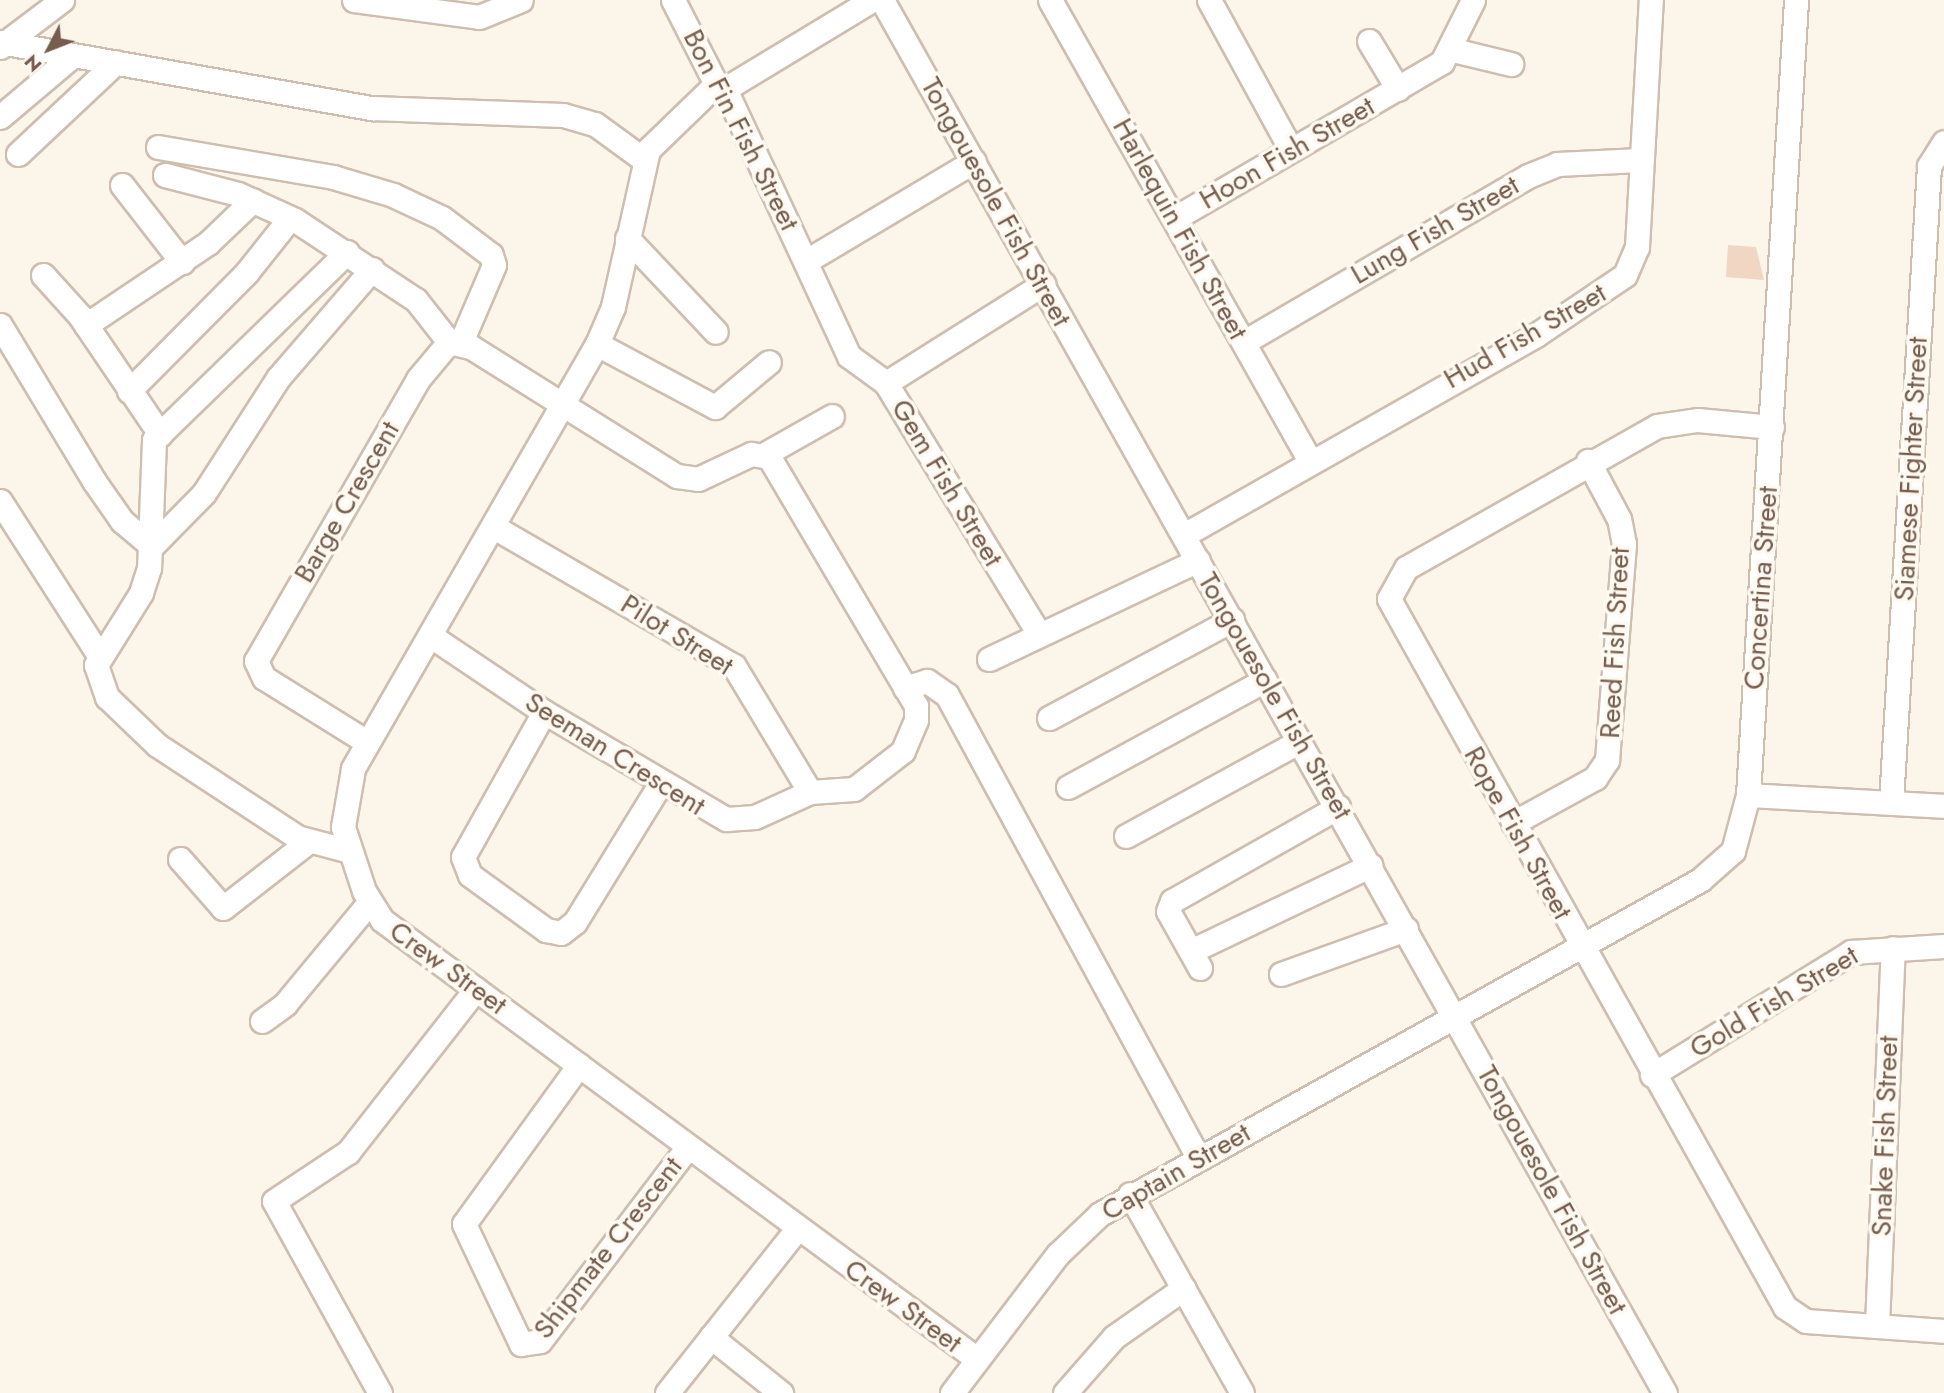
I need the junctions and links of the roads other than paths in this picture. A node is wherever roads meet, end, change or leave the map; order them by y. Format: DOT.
graph roads {
  1 [pos="62,0"];
  2 [pos="354,0"];
  3 [pos="521,0"];
  4 [pos="673,0"];
  5 [pos="872,0"];
  6 [pos="882,0"];
  7 [pos="1050,0"];
  8 [pos="1209,0"];
  9 [pos="1473,0"];
  10 [pos="1651,0"];
  11 [pos="1796,0"];
  12 [pos="1369,41"];
  13 [pos="2,44"];
  14 [pos="1453,50"];
  15 [pos="71,57"];
  16 [pos="116,62"];
  17 [pos="1511,64"];
  18 [pos="721,86"];
  19 [pos="1398,89"];
  20 [pos="0,117"];
  21 [pos="1944,142"];
  22 [pos="158,146"];
  23 [pos="1291,150"];
  24 [pos="18,155"];
  25 [pos="643,159"];
  26 [pos="1639,160"];
  27 [pos="974,161"];
  28 [pos="165,175"];
  29 [pos="122,185"];
  30 [pos="253,200"];
  31 [pos="290,218"];
  32 [pos="1175,218"];
  33 [pos="627,238"];
  34 [pos="347,252"];
  35 [pos="808,260"];
  36 [pos="182,262"];
  37 [pos="372,269"];
  38 [pos="43,275"];
  39 [pos="1043,284"];
  40 [pos="0,325"];
  41 [pos="86,325"];
  42 [pos="716,332"];
  43 [pos="455,342"];
  44 [pos="1244,342"];
  45 [pos="597,344"];
  46 [pos="769,362"];
  47 [pos="887,383"];
  48 [pos="129,391"];
  49 [pos="563,410"];
  50 [pos="832,416"];
  51 [pos="1772,427"];
  52 [pos="160,434"];
  53 [pos="757,454"];
  54 [pos="1309,459"];
  55 [pos="1588,461"];
  56 [pos="0,501"];
  57 [pos="494,527"];
  58 [pos="1184,536"];
  59 [pos="152,546"];
  60 [pos="1198,560"];
  61 [pos="1232,620"];
  62 [pos="1039,634"];
  63 [pos="431,636"];
  64 [pos="99,655"];
  65 [pos="989,659"];
  66 [pos="1265,680"];
  67 [pos="905,688"];
  68 [pos="544,712"];
  69 [pos="1049,718"];
  70 [pos="1300,741"];
  71 [pos="367,743"];
  72 [pos="661,783"];
  73 [pos="1068,787"];
  74 [pos="810,792"];
  75 [pos="1748,794"];
  76 [pos="1891,802"];
  77 [pos="1944,806"];
  78 [pos="1338,807"];
  79 [pos="1513,823"];
  80 [pos="1126,836"];
  81 [pos="309,841"];
  82 [pos="350,851"];
  83 [pos="180,859"];
  84 [pos="1370,865"];
  85 [pos="369,903"];
  86 [pos="1406,929"];
  87 [pos="1944,946"];
  88 [pos="1580,948"];
  89 [pos="1893,948"];
  90 [pos="1281,974"];
  91 [pos="476,989"];
  92 [pos="1456,1017"];
  93 [pos="262,1021"];
  94 [pos="579,1065"];
  95 [pos="1652,1076"];
  96 [pos="688,1147"];
  97 [pos="1198,1157"];
  98 [pos="1130,1194"];
  99 [pos="797,1229"];
  100 [pos="1184,1288"];
  101 [pos="1877,1325"];
  102 [pos="1944,1331"];
  103 [pos="711,1337"];
  104 [pos="977,1359"];
  105 [pos="1075,1388"];
  106 [pos="380,1393"];
  107 [pos="667,1393"];
  108 [pos="781,1393"];
  109 [pos="951,1393"];
  110 [pos="1242,1393"];
  111 [pos="1665,1393"];
  1 -- 13 [label="street"];
  2 -- 3 [label="street"];
  4 -- 18 [label="street, Bon Fin Fish Street"];
  5 -- 18 [label="street"];
  6 -- 27 [label="street, Tongouesole Fish Street"];
  7 -- 32 [label="street, Harlequin Fish Street"];
  8 -- 23 [label="street"];
  9 -- 14 [label="street"];
  10 -- 26 [label="street, Hud Fish Street"];
  11 -- 51 [label="street, Concertina Street"];
  12 -- 19 [label="street, Hoon Fish Street"];
  13 -- 15 [label="street"];
  14 -- 17 [label="street"];
  14 -- 19 [label="street, Hoon Fish Street"];
  15 -- 16 [label="street"];
  15 -- 20 [label="street"];
  16 -- 24 [label="street"];
  16 -- 25 [label="street"];
  18 -- 25 [label="street"];
  18 -- 35 [label="street, Bon Fin Fish Street"];
  19 -- 23 [label="street, Hoon Fish Street"];
  21 -- 76 [label="street, Siamese Fighter Street"];
  22 -- 43 [label="street"];
  23 -- 32 [label="street, Hoon Fish Street"];
  25 -- 33 [label="street, Crew Street"];
  26 -- 44 [label="street, Lung Fish Street"];
  26 -- 54 [label="street, Hud Fish Street"];
  27 -- 35 [label="street, Bon Fin Fish Street"];
  27 -- 39 [label="street, Tongouesole Fish Street"];
  28 -- 30 [label="street"];
  29 -- 36 [label="street"];
  30 -- 31 [label="street"];
  30 -- 36 [label="street"];
  31 -- 34 [label="street"];
  31 -- 48 [label="street"];
  32 -- 44 [label="street, Harlequin Fish Street"];
  33 -- 42 [label="street"];
  33 -- 45 [label="street, Crew Street"];
  34 -- 37 [label="street"];
  34 -- 52 [label="street"];
  35 -- 47 [label="street, Bon Fin Fish Street"];
  36 -- 41 [label="street"];
  37 -- 43 [label="street"];
  37 -- 59 [label="street"];
  38 -- 41 [label="street"];
  39 -- 47 [label="street, Gem Fish Street"];
  39 -- 58 [label="street, Tongouesole Fish Street"];
  40 -- 59 [label="street"];
  41 -- 48 [label="street"];
  43 -- 49 [label="street"];
  43 -- 71 [label="street, Barge Crescent"];
  44 -- 54 [label="street, Harlequin Fish Street"];
  45 -- 46 [label="street"];
  45 -- 49 [label="street, Crew Street"];
  47 -- 62 [label="street, Gem Fish Street"];
  48 -- 52 [label="street"];
  49 -- 53 [label="street"];
  49 -- 57 [label="street, Crew Street"];
  50 -- 53 [label="street"];
  51 -- 55 [label="street, Rope Fish Street"];
  51 -- 75 [label="street, Concertina Street"];
  52 -- 59 [label="street"];
  53 -- 67 [label="street, Seeman Crescent"];
  54 -- 58 [label="street, Hud Fish Street"];
  55 -- 79 [label="street, Reed Fish Street"];
  55 -- 79 [label="street, Rope Fish Street"];
  56 -- 64 [label="street"];
  57 -- 63 [label="street, Crew Street"];
  57 -- 74 [label="street, Pilot Street"];
  58 -- 60 [label="street, Tongouesole Fish Street"];
  59 -- 64 [label="street"];
  60 -- 61 [label="street, Tongouesole Fish Street"];
  60 -- 62 [label="street"];
  61 -- 66 [label="street, Tongouesole Fish Street"];
  61 -- 69 [label="street"];
  62 -- 65 [label="street"];
  63 -- 68 [label="street, Seeman Crescent"];
  63 -- 71 [label="street, Crew Street"];
  64 -- 81 [label="street"];
  66 -- 70 [label="street, Tongouesole Fish Street"];
  66 -- 73 [label="street"];
  67 -- 74 [label="street, Seeman Crescent"];
  67 -- 97 [label="street"];
  68 -- 72 [label="street, Seeman Crescent"];
  68 -- 72 [label="street"];
  70 -- 78 [label="street, Tongouesole Fish Street"];
  70 -- 80 [label="street"];
  71 -- 82 [label="street, Crew Street"];
  72 -- 74 [label="street, Seeman Crescent"];
  75 -- 76 [label="street"];
  75 -- 88 [label="street, Concertina Street"];
  76 -- 77 [label="street"];
  78 -- 84 [label="street, Tongouesole Fish Street"];
  78 -- 84 [label="street"];
  79 -- 88 [label="street, Rope Fish Street"];
  81 -- 82 [label="street"];
  81 -- 83 [label="street"];
  82 -- 85 [label="street, Crew Street"];
  84 -- 86 [label="street, Tongouesole Fish Street"];
  85 -- 91 [label="street, Crew Street"];
  85 -- 93 [label="street"];
  86 -- 90 [label="street"];
  86 -- 92 [label="street, Tongouesole Fish Street"];
  87 -- 89 [label="street, Gold Fish Street"];
  88 -- 92 [label="street, Concertina Street"];
  88 -- 95 [label="street, Rope Fish Street"];
  89 -- 95 [label="street, Gold Fish Street"];
  89 -- 101 [label="street, Snake Fish Street"];
  91 -- 94 [label="street, Crew Street"];
  91 -- 106 [label="street"];
  92 -- 97 [label="street, Captain Street"];
  92 -- 111 [label="street, Tongouesole Fish Street"];
  94 -- 96 [label="street, Crew Street"];
  94 -- 96 [label="street, Shipmate Crescent"];
  95 -- 101 [label="street, Rope Fish Street"];
  96 -- 99 [label="street, Crew Street"];
  97 -- 98 [label="street, Captain Street"];
  98 -- 100 [label="street"];
  98 -- 104 [label="street, Captain Street"];
  99 -- 103 [label="street"];
  99 -- 104 [label="street, Crew Street"];
  100 -- 105 [label="street"];
  100 -- 110 [label="street"];
  101 -- 102 [label="street, Rope Fish Street"];
  103 -- 107 [label="street"];
  103 -- 108 [label="street"];
  104 -- 109 [label="street, Captain Street"];
}
